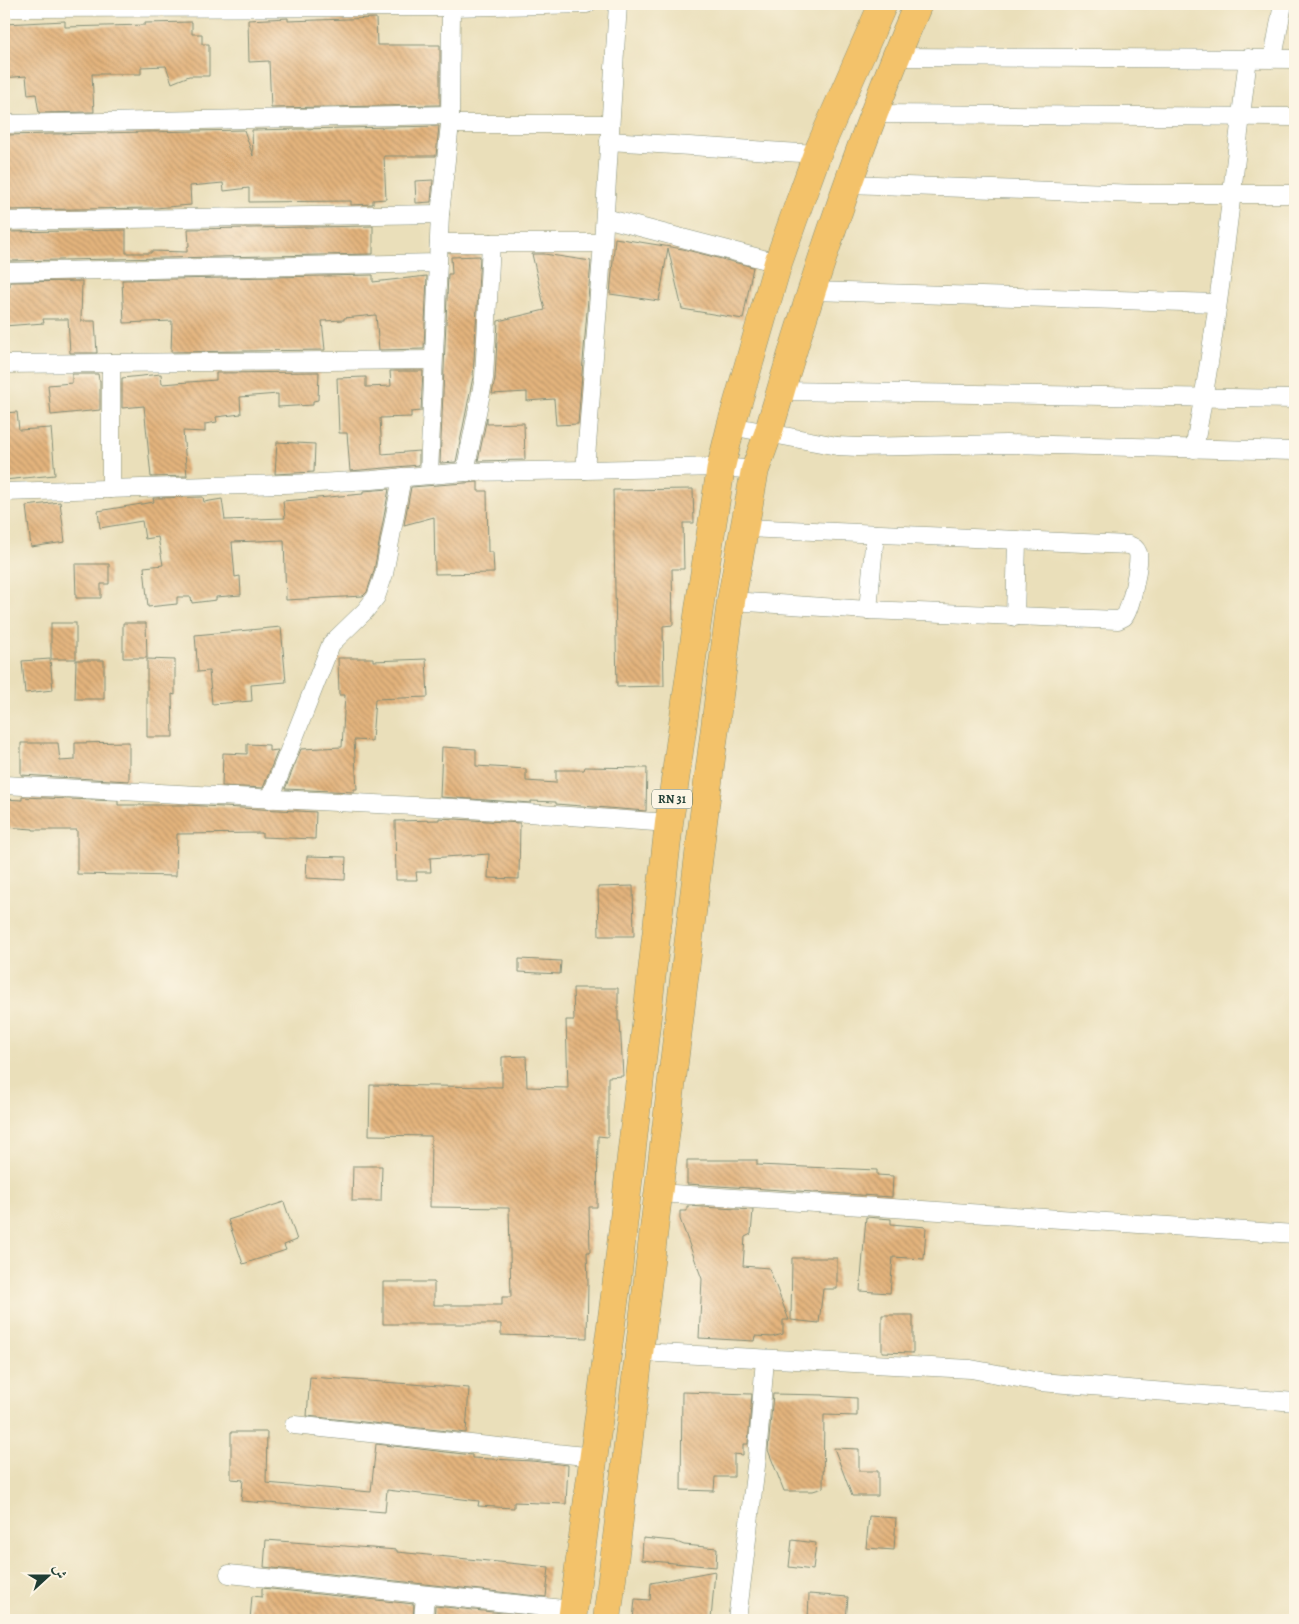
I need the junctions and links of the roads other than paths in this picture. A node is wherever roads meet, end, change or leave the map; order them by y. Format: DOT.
graph roads {
  1 [pos="586,4"];
  2 [pos="618,4"];
  3 [pos="883,4"];
  4 [pos="918,4"];
  5 [pos="1283,4"];
  6 [pos="451,6"];
  7 [pos="4,8"];
  8 [pos="896,56"];
  9 [pos="1248,58"];
  10 [pos="1273,58"];
  11 [pos="1295,59"];
  12 [pos="873,114"];
  13 [pos="1241,115"];
  14 [pos="1295,117"];
  15 [pos="450,120"];
  16 [pos="4,124"];
  17 [pos="610,132"];
  18 [pos="817,154"];
  19 [pos="847,184"];
  20 [pos="1232,194"];
  21 [pos="1295,194"];
  22 [pos="440,214"];
  23 [pos="605,218"];
  24 [pos="4,221"];
  25 [pos="439,243"];
  26 [pos="491,243"];
  27 [pos="603,243"];
  28 [pos="438,263"];
  29 [pos="778,263"];
  30 [pos="4,272"];
  31 [pos="812,291"];
  32 [pos="1217,303"];
  33 [pos="433,360"];
  34 [pos="112,363"];
  35 [pos="4,364"];
  36 [pos="781,391"];
  37 [pos="1204,398"];
  38 [pos="1295,399"];
  39 [pos="731,426"];
  40 [pos="768,434"];
  41 [pos="1194,449"];
  42 [pos="1295,451"];
  43 [pos="721,467"];
  44 [pos="585,470"];
  45 [pos="755,470"];
  46 [pos="465,472"];
  47 [pos="429,474"];
  48 [pos="402,477"];
  49 [pos="111,489"];
  50 [pos="4,492"];
  51 [pos="745,528"];
  52 [pos="875,534"];
  53 [pos="1017,541"];
  54 [pos="731,601"];
  55 [pos="868,610"];
  56 [pos="1015,616"];
  57 [pos="4,785"];
  58 [pos="270,799"];
  59 [pos="669,823"];
  60 [pos="658,1193"];
  61 [pos="1295,1234"];
  62 [pos="638,1352"];
  63 [pos="765,1359"];
  64 [pos="1295,1402"];
  65 [pos="294,1425"];
  66 [pos="594,1457"];
  67 [pos="229,1574"];
  68 [pos="425,1596"];
  69 [pos="572,1615"];
  70 [pos="423,1620"];
  71 [pos="606,1620"];
  72 [pos="737,1620"];
  1 -- 6 [label="street"];
  2 -- 17 [label="street"];
  3 -- 18 [label="highway, RN 31"];
  4 -- 8 [label="highway, RN 31"];
  5 -- 10 [label="street"];
  6 -- 7 [label="street"];
  6 -- 15 [label="street"];
  8 -- 9 [label="street"];
  8 -- 12 [label="highway, RN 31"];
  9 -- 10 [label="street"];
  9 -- 13 [label="street"];
  10 -- 11 [label="street"];
  12 -- 13 [label="street"];
  12 -- 19 [label="highway, RN 31"];
  13 -- 14 [label="street"];
  13 -- 20 [label="street"];
  15 -- 16 [label="street"];
  15 -- 17 [label="street"];
  15 -- 22 [label="street"];
  17 -- 18 [label="street"];
  17 -- 23 [label="street"];
  18 -- 29 [label="highway, RN 31"];
  19 -- 20 [label="street"];
  19 -- 31 [label="highway, RN 31"];
  20 -- 21 [label="street"];
  20 -- 32 [label="street"];
  22 -- 24 [label="street"];
  22 -- 25 [label="street"];
  23 -- 27 [label="street"];
  23 -- 29 [label="street"];
  25 -- 26 [label="street"];
  25 -- 28 [label="street"];
  26 -- 27 [label="street"];
  26 -- 46 [label="street"];
  27 -- 44 [label="street"];
  28 -- 30 [label="street"];
  28 -- 33 [label="street"];
  29 -- 39 [label="highway, RN 31"];
  31 -- 32 [label="street"];
  31 -- 36 [label="highway, RN 31"];
  32 -- 37 [label="street"];
  33 -- 34 [label="street"];
  33 -- 47 [label="street"];
  34 -- 35 [label="street"];
  34 -- 49 [label="street"];
  36 -- 37 [label="street"];
  36 -- 40 [label="highway, RN 31"];
  37 -- 38 [label="street"];
  37 -- 41 [label="street"];
  39 -- 40 [label="street"];
  39 -- 43 [label="highway, RN 31"];
  40 -- 41 [label="street"];
  40 -- 45 [label="highway, RN 31"];
  41 -- 42 [label="street"];
  43 -- 44 [label="street"];
  43 -- 45 [label="street"];
  43 -- 59 [label="highway, RN 31"];
  44 -- 46 [label="street"];
  45 -- 51 [label="highway, RN 31"];
  46 -- 47 [label="street"];
  47 -- 48 [label="street"];
  48 -- 49 [label="street"];
  48 -- 58 [label="street"];
  49 -- 50 [label="street"];
  51 -- 52 [label="street"];
  51 -- 54 [label="highway, RN 31"];
  52 -- 53 [label="street"];
  52 -- 55 [label="street"];
  53 -- 56 [label="street"];
  53 -- 56 [label="street"];
  54 -- 55 [label="street"];
  54 -- 60 [label="highway, RN 31"];
  55 -- 56 [label="street"];
  57 -- 58 [label="street"];
  58 -- 59 [label="street"];
  59 -- 66 [label="highway, RN 31"];
  60 -- 61 [label="street"];
  60 -- 62 [label="highway, RN 31"];
  62 -- 63 [label="street"];
  62 -- 71 [label="highway, RN 31"];
  63 -- 64 [label="street"];
  63 -- 72 [label="street"];
  65 -- 66 [label="street"];
  66 -- 69 [label="highway, RN 31"];
  67 -- 68 [label="street"];
  68 -- 69 [label="street"];
  68 -- 70 [label="street"];
}
